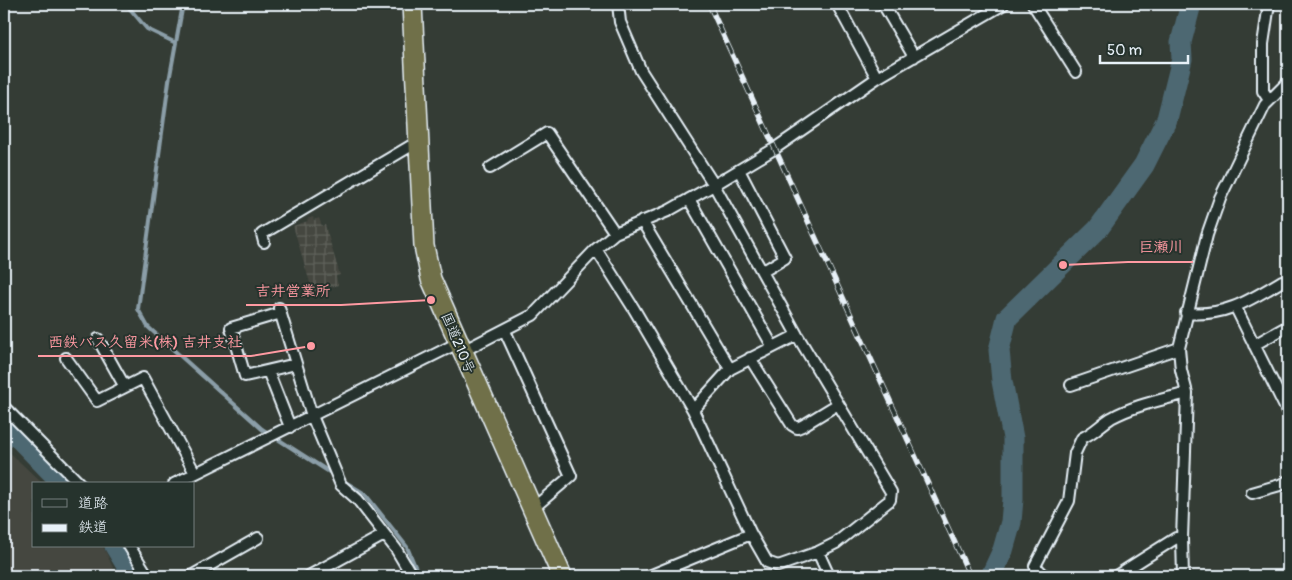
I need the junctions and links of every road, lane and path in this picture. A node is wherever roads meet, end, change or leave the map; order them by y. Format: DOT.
graph roads {
  1 [pos="412,4"];
  2 [pos="618,4"];
  3 [pos="837,4"];
  4 [pos="884,4"];
  5 [pos="1004,4"];
  6 [pos="1033,4"];
  7 [pos="1269,4"];
  8 [pos="914,57"];
  9 [pos="1076,72"];
  10 [pos="877,78"];
  11 [pos="1288,82"];
  12 [pos="1269,100"];
  13 [pos="419,141"];
  14 [pos="490,168"];
  15 [pos="739,170"];
  16 [pos="714,185"];
  17 [pos="689,199"];
  18 [pos="642,221"];
  19 [pos="615,233"];
  20 [pos="264,242"];
  21 [pos="596,250"];
  22 [pos="762,272"];
  23 [pos="1282,282"];
  24 [pos="1236,308"];
  25 [pos="1186,312"];
  26 [pos="1288,326"];
  27 [pos="505,330"];
  28 [pos="797,335"];
  29 [pos="98,339"];
  30 [pos="1254,345"];
  31 [pos="460,347"];
  32 [pos="773,347"];
  33 [pos="1179,348"];
  34 [pos="66,358"];
  35 [pos="750,358"];
  36 [pos="296,364"];
  37 [pos="730,369"];
  38 [pos="268,371"];
  39 [pos="1071,385"];
  40 [pos="125,387"];
  41 [pos="1187,393"];
  42 [pos="838,404"];
  43 [pos="4,407"];
  44 [pos="1287,408"];
  45 [pos="693,410"];
  46 [pos="312,416"];
  47 [pos="290,428"];
  48 [pos="195,473"];
  49 [pos="1288,481"];
  50 [pos="78,482"];
  51 [pos="178,482"];
  52 [pos="1252,493"];
  53 [pos="532,510"];
  54 [pos="750,534"];
  55 [pos="384,535"];
  56 [pos="258,538"];
  57 [pos="1182,539"];
  58 [pos="130,548"];
  59 [pos="818,552"];
  60 [pos="148,576"];
  61 [pos="191,576"];
  62 [pos="310,576"];
  63 [pos="412,576"];
  64 [pos="562,576"];
  65 [pos="650,576"];
  66 [pos="829,576"];
  67 [pos="1045,576"];
  68 [pos="1116,576"];
  69 [pos="1183,576"];
  1 -- 13 [label="highway, 国道210号"];
  2 -- 16 [label="street"];
  3 -- 10 [label="street"];
  4 -- 8 [label="street"];
  5 -- 8 [label="street"];
  6 -- 9 [label="street"];
  7 -- 12 [label="street"];
  8 -- 10 [label="street"];
  10 -- 15 [label="street"];
  11 -- 12 [label="street"];
  12 -- 25 [label="street"];
  13 -- 20 [label="street"];
  13 -- 31 [label="highway, 国道210号"];
  14 -- 19 [label="street"];
  15 -- 16 [label="street"];
  15 -- 22 [label="street"];
  16 -- 17 [label="street"];
  16 -- 22 [label="street"];
  17 -- 18 [label="street"];
  17 -- 32 [label="street"];
  18 -- 19 [label="street"];
  18 -- 37 [label="street"];
  19 -- 21 [label="street"];
  21 -- 27 [label="street"];
  21 -- 45 [label="street"];
  22 -- 28 [label="street"];
  23 -- 24 [label="street"];
  24 -- 25 [label="street"];
  24 -- 30 [label="street"];
  25 -- 33 [label="street"];
  26 -- 30 [label="street"];
  27 -- 31 [label="street"];
  27 -- 53 [label="street"];
  28 -- 32 [label="street"];
  28 -- 42 [label="street"];
  29 -- 40 [label="street"];
  30 -- 44 [label="street"];
  31 -- 46 [label="street"];
  31 -- 53 [label="highway, 国道210号"];
  32 -- 35 [label="street"];
  33 -- 39 [label="street"];
  33 -- 41 [label="street"];
  34 -- 40 [label="street"];
  35 -- 37 [label="street"];
  35 -- 42 [label="street"];
  36 -- 38 [label="street"];
  36 -- 38 [label="street"];
  36 -- 46 [label="street"];
  37 -- 45 [label="street"];
  38 -- 47 [label="street"];
  40 -- 48 [label="street"];
  41 -- 57 [label="street"];
  41 -- 67 [label="street"];
  42 -- 59 [label="street"];
  43 -- 50 [label="street"];
  45 -- 54 [label="street"];
  46 -- 47 [label="street"];
  46 -- 55 [label="street"];
  47 -- 48 [label="street"];
  48 -- 51 [label="street"];
  49 -- 52 [label="street"];
  53 -- 64 [label="highway, 国道210号"];
  54 -- 59 [label="street"];
  54 -- 65 [label="street"];
  55 -- 62 [label="street"];
  55 -- 63 [label="street"];
  56 -- 61 [label="street"];
  57 -- 68 [label="street"];
  57 -- 69 [label="street"];
  58 -- 60 [label="street"];
  59 -- 66 [label="street"];
}
